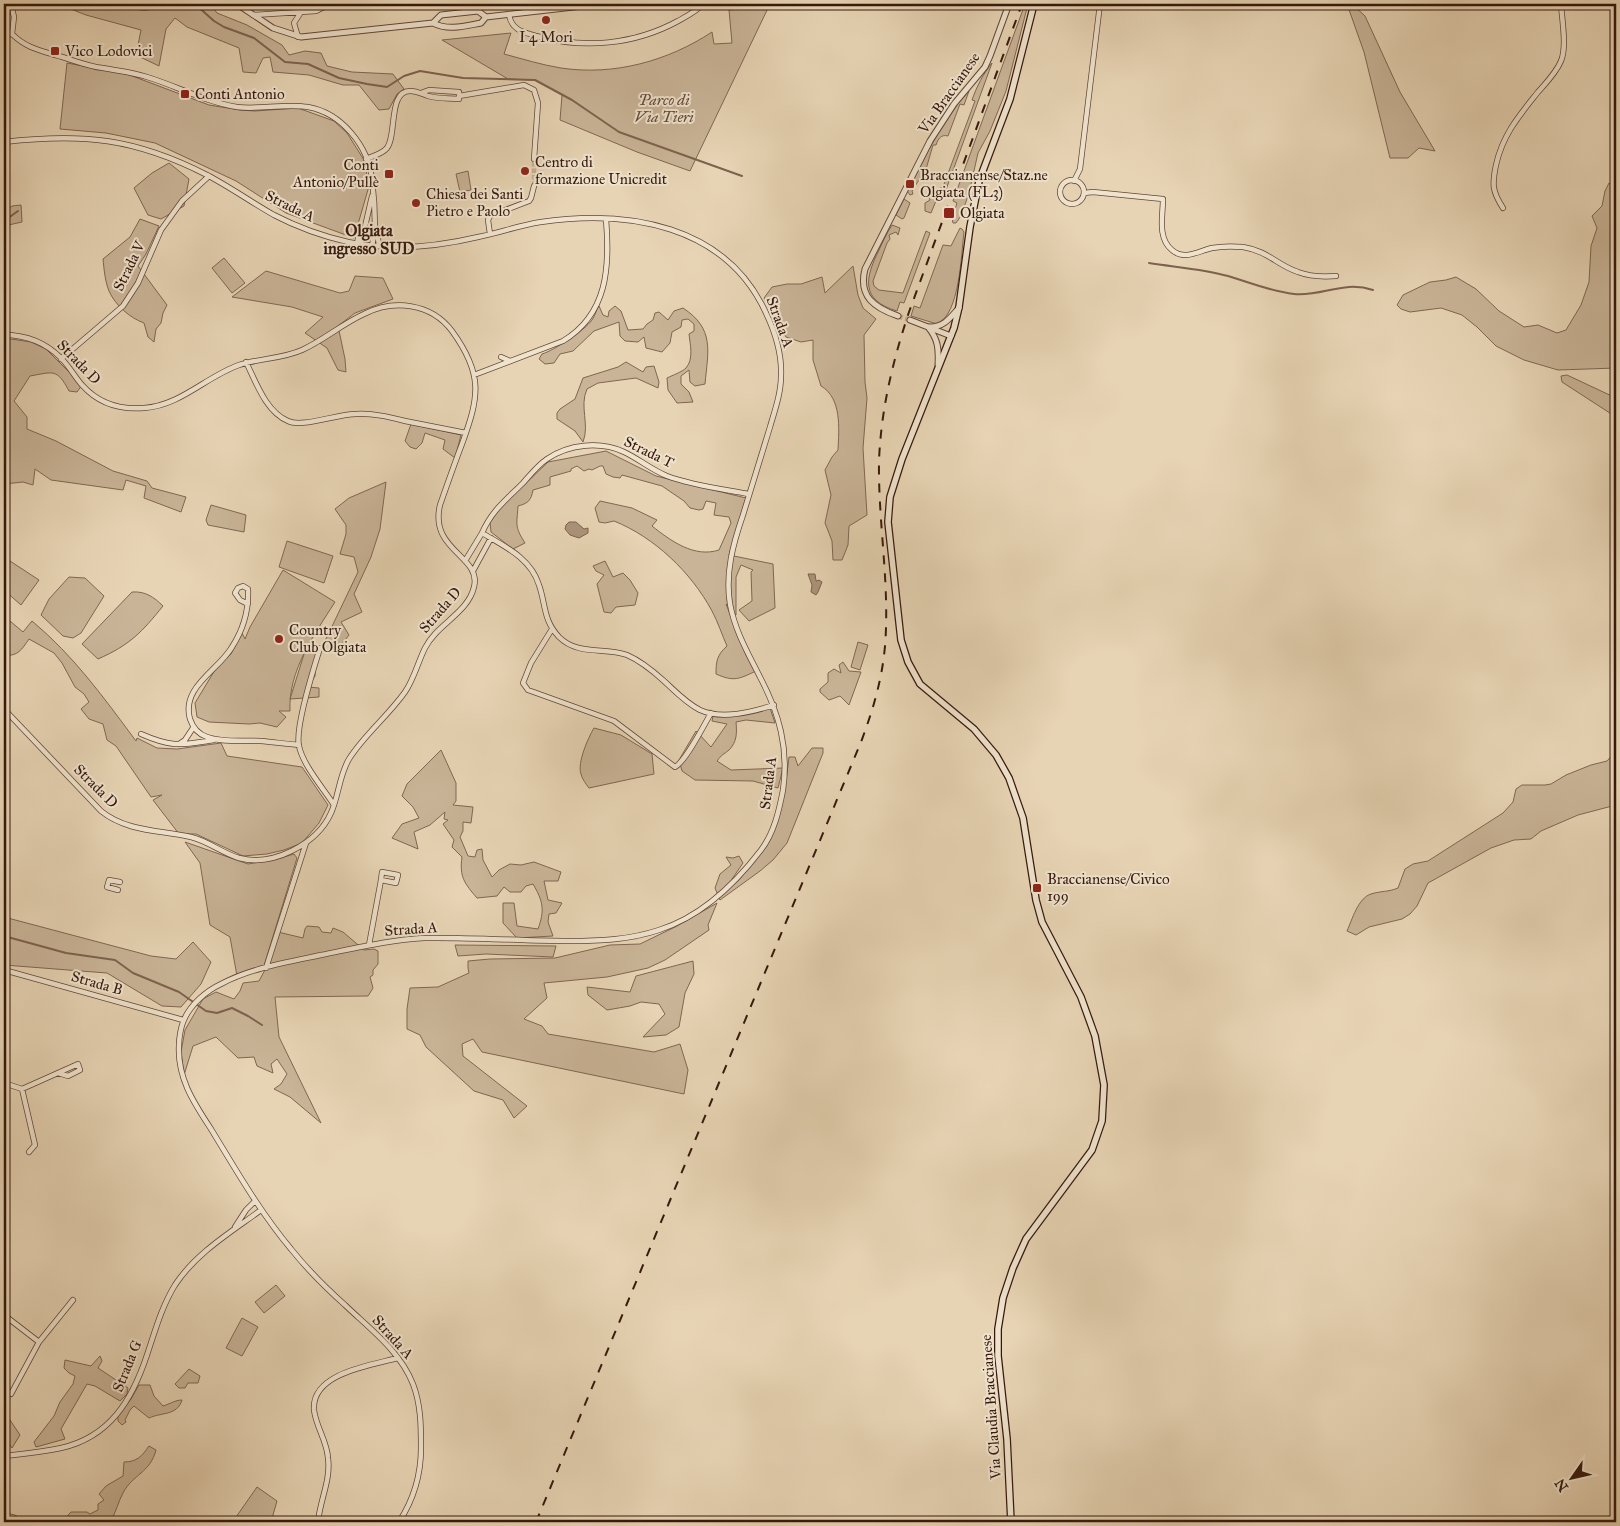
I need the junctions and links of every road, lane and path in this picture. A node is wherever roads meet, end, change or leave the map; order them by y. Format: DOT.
graph roads {
  1 [pos="11,4"];
  2 [pos="237,4"];
  3 [pos="330,4"];
  4 [pos="600,4"];
  5 [pos="703,4"];
  6 [pos="1009,4"];
  7 [pos="1034,4"];
  8 [pos="1100,4"];
  9 [pos="1561,4"];
  10 [pos="477,11"];
  11 [pos="301,12"];
  12 [pos="509,14"];
  13 [pos="252,15"];
  14 [pos="441,15"];
  15 [pos="486,17"];
  16 [pos="433,23"];
  17 [pos="478,24"];
  18 [pos="443,27"];
  19 [pos="12,34"];
  20 [pos="4,35"];
  21 [pos="298,37"];
  22 [pos="4,142"];
  23 [pos="366,159"];
  24 [pos="534,159"];
  25 [pos="209,176"];
  26 [pos="1074,181"];
  27 [pos="534,186"];
  28 [pos="372,192"];
  29 [pos="1084,193"];
  30 [pos="1503,208"];
  31 [pos="606,219"];
  32 [pos="366,220"];
  33 [pos="376,220"];
  34 [pos="490,234"];
  35 [pos="361,244"];
  36 [pos="375,246"];
  37 [pos="1336,276"];
  38 [pos="959,308"];
  39 [pos="898,316"];
  40 [pos="910,320"];
  41 [pos="928,327"];
  42 [pos="4,334"];
  43 [pos="951,336"];
  44 [pos="501,357"];
  45 [pos="61,358"];
  46 [pos="246,362"];
  47 [pos="510,362"];
  48 [pos="938,368"];
  49 [pos="474,375"];
  50 [pos="466,433"];
  51 [pos="749,494"];
  52 [pos="482,533"];
  53 [pos="491,538"];
  54 [pos="465,561"];
  55 [pos="473,571"];
  56 [pos="248,604"];
  57 [pos="552,629"];
  58 [pos="320,648"];
  59 [pos="774,705"];
  60 [pos="4,709"];
  61 [pos="711,713"];
  62 [pos="193,728"];
  63 [pos="141,734"];
  64 [pos="216,739"];
  65 [pos="187,742"];
  66 [pos="299,745"];
  67 [pos="334,805"];
  68 [pos="306,842"];
  69 [pos="381,880"];
  70 [pos="120,882"];
  71 [pos="118,890"];
  72 [pos="369,945"];
  73 [pos="266,968"];
  74 [pos="4,970"];
  75 [pos="183,1020"];
  76 [pos="58,1073"];
  77 [pos="4,1083"];
  78 [pos="22,1089"];
  79 [pos="29,1152"];
  80 [pos="256,1201"];
  81 [pos="261,1210"];
  82 [pos="232,1230"];
  83 [pos="73,1300"];
  84 [pos="4,1315"];
  85 [pos="39,1342"];
  86 [pos="398,1358"];
  87 [pos="11,1394"];
  88 [pos="4,1456"];
  89 [pos="4,1515"];
  90 [pos="22,1522"];
  91 [pos="318,1522"];
  92 [pos="399,1522"];
  93 [pos="1011,1522"];
  1 -- 19 [label="street"];
  2 -- 13 [label="street"];
  3 -- 11 [label="street"];
  4 -- 12 [label="street"];
  5 -- 12 [label="street"];
  6 -- 39 [label="street, Via Braccianese"];
  7 -- 38 [label="main road"];
  8 -- 26 [label="street"];
  9 -- 30 [label="street"];
  10 -- 14 [label="street"];
  10 -- 15 [label="street"];
  10 -- 17 [label="street"];
  11 -- 13 [label="street"];
  11 -- 21 [label="street"];
  12 -- 15 [label="street"];
  13 -- 21 [label="street"];
  14 -- 16 [label="street"];
  14 -- 18 [label="street"];
  15 -- 17 [label="street"];
  16 -- 18 [label="street"];
  16 -- 21 [label="street"];
  17 -- 18 [label="street"];
  19 -- 20 [label="street"];
  19 -- 23 [label="street"];
  22 -- 25 [label="street, Strada A"];
  23 -- 24 [label="street"];
  23 -- 28 [label="street"];
  25 -- 35 [label="street, Strada A"];
  25 -- 45 [label="street, Strada V"];
  26 -- 29 [label="street"];
  26 -- 29 [label="street"];
  27 -- 34 [label="street"];
  28 -- 32 [label="street"];
  28 -- 33 [label="street"];
  29 -- 37 [label="street"];
  31 -- 34 [label="street, Strada A"];
  31 -- 47 [label="street"];
  31 -- 51 [label="street, Strada A"];
  32 -- 33 [label="street"];
  32 -- 35 [label="street"];
  33 -- 36 [label="street"];
  34 -- 36 [label="street, Strada A"];
  35 -- 36 [label="street, Strada A"];
  38 -- 41 [label="street"];
  38 -- 43 [label="main road"];
  40 -- 41 [label="street"];
  41 -- 43 [label="street"];
  41 -- 48 [label="street"];
  42 -- 45 [label="street, Strada D"];
  43 -- 48 [label="main road"];
  44 -- 47 [label="street"];
  45 -- 46 [label="street, Strada D"];
  46 -- 49 [label="street, Strada D"];
  46 -- 50 [label="street"];
  47 -- 49 [label="street"];
  48 -- 93 [label="main road, Via Claudia Braccianese"];
  49 -- 50 [label="street, Strada D"];
  50 -- 54 [label="street, Strada D"];
  51 -- 52 [label="street, Strada T"];
  51 -- 59 [label="street, Strada A"];
  52 -- 53 [label="street"];
  52 -- 54 [label="street, Strada T"];
  53 -- 55 [label="street"];
  53 -- 57 [label="street"];
  54 -- 55 [label="street, Strada D"];
  55 -- 67 [label="street, Strada D"];
  56 -- 62 [label="street"];
  57 -- 61 [label="street"];
  57 -- 61 [label="street"];
  58 -- 66 [label="street"];
  59 -- 61 [label="street"];
  59 -- 72 [label="street, Strada A"];
  60 -- 68 [label="street, Strada D"];
  62 -- 64 [label="street"];
  62 -- 65 [label="street"];
  63 -- 65 [label="street"];
  64 -- 65 [label="street"];
  64 -- 66 [label="street"];
  66 -- 67 [label="street"];
  67 -- 68 [label="street, Strada D"];
  68 -- 73 [label="street, Strada D"];
  69 -- 72 [label="street"];
  70 -- 71 [label="street"];
  72 -- 73 [label="street, Strada A"];
  73 -- 75 [label="street, Strada A"];
  74 -- 75 [label="street, Strada B"];
  75 -- 80 [label="street, Strada A"];
  76 -- 78 [label="street"];
  77 -- 78 [label="street"];
  78 -- 79 [label="street"];
  80 -- 81 [label="street, Strada A"];
  80 -- 82 [label="street, Strada G"];
  81 -- 82 [label="street, Strada G"];
  81 -- 86 [label="street, Strada A"];
  82 -- 88 [label="street, Strada G"];
  83 -- 85 [label="street"];
  84 -- 85 [label="street"];
  85 -- 87 [label="street"];
  86 -- 91 [label="street"];
  86 -- 92 [label="street, Strada A"];
  89 -- 90 [label="street"];
}
